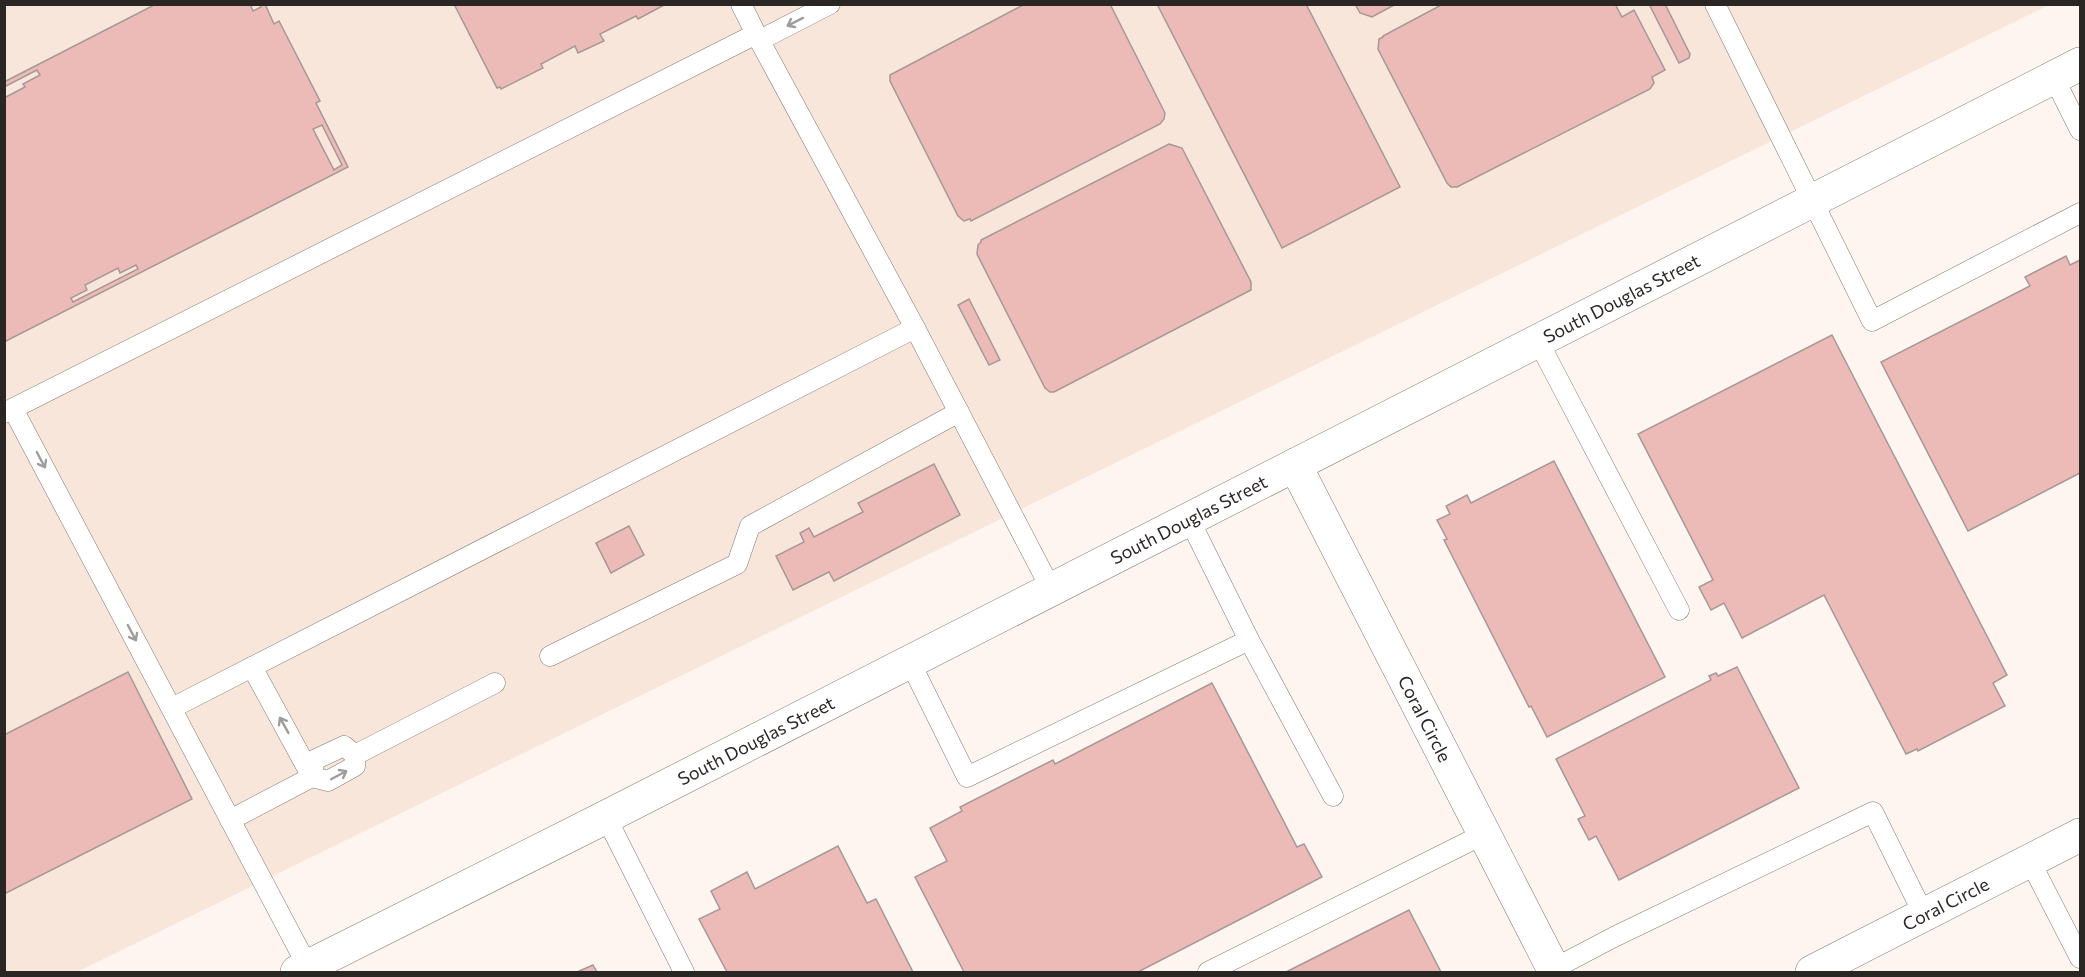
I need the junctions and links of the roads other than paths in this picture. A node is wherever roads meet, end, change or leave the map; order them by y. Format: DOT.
graph roads {
  1 [pos="741,4"];
  2 [pos="830,4"];
  3 [pos="1715,4"];
  4 [pos="758,37"];
  5 [pos="2067,71"];
  6 [pos="2080,130"];
  7 [pos="1813,201"];
  8 [pos="2080,213"];
  9 [pos="915,327"];
  10 [pos="1538,341"];
  11 [pos="9,411"];
  12 [pos="959,412"];
  13 [pos="1295,465"];
  14 [pos="1189,519"];
  15 [pos="1051,589"];
  16 [pos="1679,610"];
  17 [pos="1249,640"];
  18 [pos="550,656"];
  19 [pos="910,662"];
  20 [pos="252,667"];
  21 [pos="495,683"];
  22 [pos="172,708"];
  23 [pos="312,777"];
  24 [pos="1333,796"];
  25 [pos="606,817"];
  26 [pos="231,820"];
  27 [pos="1484,834"];
  28 [pos="2080,835"];
  29 [pos="2030,861"];
  30 [pos="1924,915"];
  31 [pos="2080,958"];
  32 [pos="316,968"];
  33 [pos="1554,971"];
  34 [pos="684,972"];
  35 [pos="1208,972"];
  36 [pos="1812,972"];
  1 -- 4 [label="lane"];
  2 -- 4 [label="lane, one-way"];
  3 -- 7 [label="lane"];
  4 -- 9 [label="lane"];
  4 -- 11 [label="lane"];
  5 -- 6 [label="lane"];
  5 -- 7 [label="street, South Douglas Street"];
  7 -- 8 [label="lane"];
  7 -- 10 [label="street, South Douglas Street"];
  9 -- 12 [label="lane"];
  9 -- 20 [label="lane"];
  10 -- 13 [label="street, South Douglas Street"];
  10 -- 16 [label="lane"];
  11 -- 22 [label="lane, one-way"];
  12 -- 15 [label="lane"];
  12 -- 18 [label="lane"];
  13 -- 14 [label="street, South Douglas Street"];
  13 -- 27 [label="street, Coral Circle"];
  14 -- 15 [label="street, South Douglas Street"];
  14 -- 17 [label="lane"];
  15 -- 19 [label="street, South Douglas Street"];
  17 -- 19 [label="lane"];
  17 -- 24 [label="lane"];
  19 -- 25 [label="street, South Douglas Street"];
  20 -- 22 [label="lane"];
  23 -- 20 [label="lane, one-way"];
  21 -- 23 [label="lane"];
  22 -- 26 [label="lane"];
  23 -- 26 [label="lane"];
  25 -- 32 [label="street, South Douglas Street"];
  25 -- 34 [label="lane"];
  26 -- 32 [label="lane"];
  27 -- 33 [label="street, Coral Circle"];
  27 -- 35 [label="lane"];
  28 -- 29 [label="street, Coral Circle"];
  29 -- 30 [label="street, Coral Circle"];
  29 -- 31 [label="lane"];
  30 -- 33 [label="lane"];
  30 -- 36 [label="street, Coral Circle"];
}
